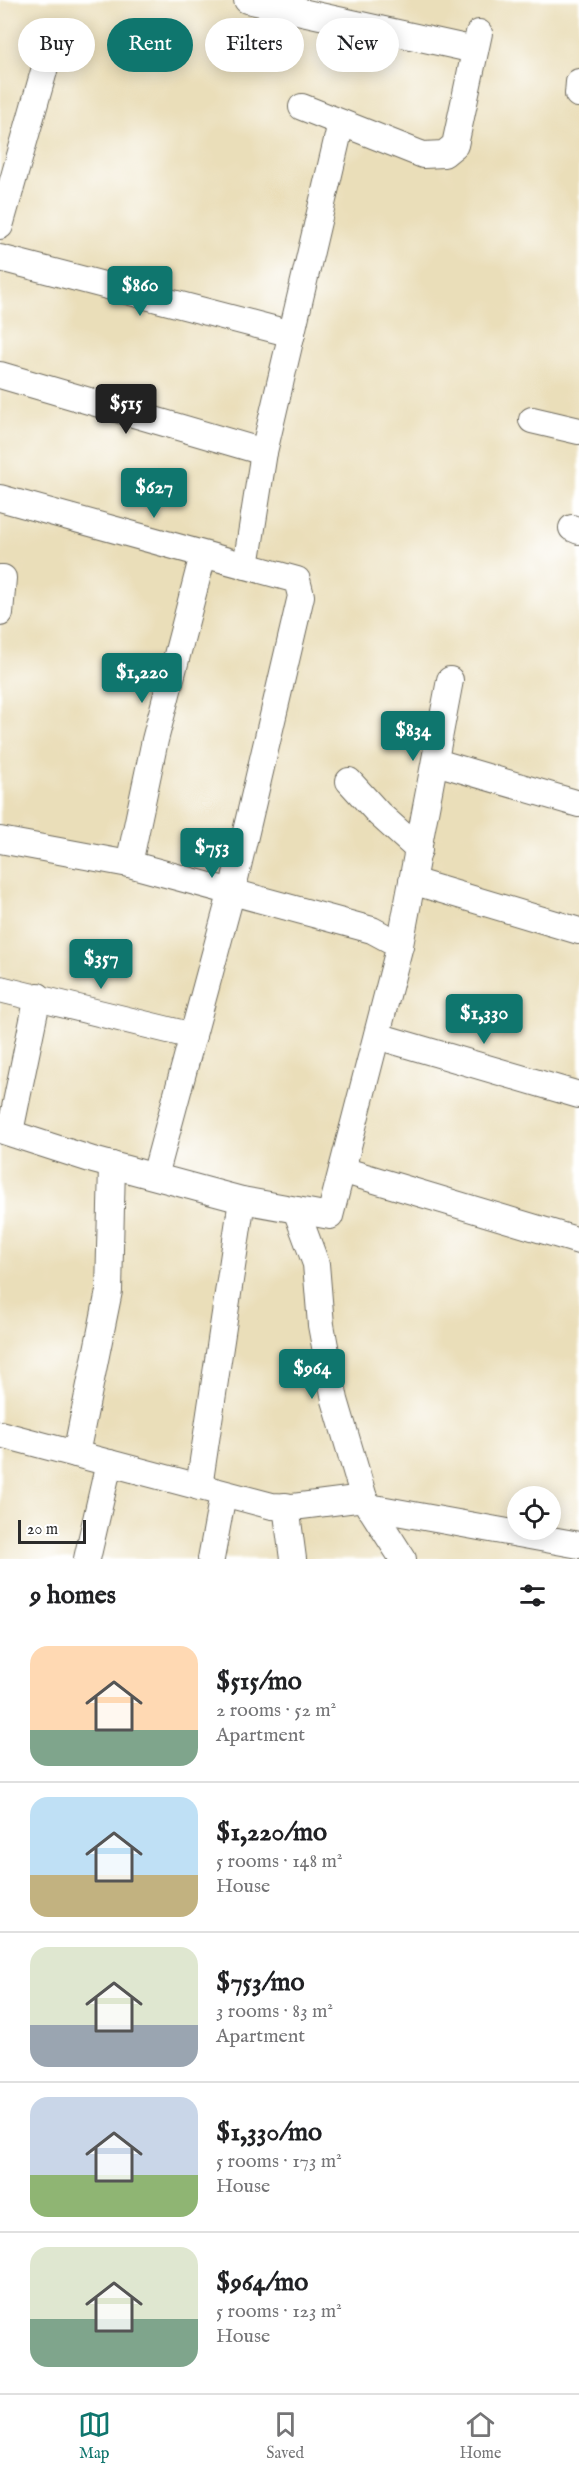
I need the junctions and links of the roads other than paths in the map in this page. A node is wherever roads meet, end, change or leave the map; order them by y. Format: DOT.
graph roads {
  1 [pos="247,0"];
  2 [pos="306,6"];
  3 [pos="44,72"];
  4 [pos="302,107"];
  5 [pos="341,123"];
  6 [pos="0,226"];
  7 [pos="0,258"];
  8 [pos="292,334"];
  9 [pos="0,375"];
  10 [pos="532,420"];
  11 [pos="579,431"];
  12 [pos="264,452"];
  13 [pos="0,498"];
  14 [pos="203,555"];
  15 [pos="246,566"];
  16 [pos="0,578"];
  17 [pos="0,613"];
  18 [pos="450,680"];
  19 [pos="436,762"];
  20 [pos="350,781"];
  21 [pos="579,804"];
  22 [pos="0,840"];
  23 [pos="419,850"];
  24 [pos="129,864"];
  25 [pos="412,881"];
  26 [pos="231,892"];
  27 [pos="579,931"];
  28 [pos="400,945"];
  29 [pos="0,989"];
  30 [pos="38,996"];
  31 [pos="193,1036"];
  32 [pos="377,1036"];
  33 [pos="579,1095"];
  34 [pos="5,1131"];
  35 [pos="112,1165"];
  36 [pos="342,1170"];
  37 [pos="155,1176"];
  38 [pos="242,1200"];
  39 [pos="296,1210"];
  40 [pos="579,1241"];
  41 [pos="0,1434"];
  42 [pos="76,1454"];
  43 [pos="109,1463"];
  44 [pos="199,1487"];
  45 [pos="223,1494"];
  46 [pos="367,1502"];
  47 [pos="286,1506"];
  48 [pos="579,1545"];
  49 [pos="87,1559"];
  50 [pos="211,1559"];
  51 [pos="293,1559"];
  52 [pos="403,1559"];
  1 -- 2 [label="street"];
  2 -- 5 [label="street"];
  3 -- 6 [label="street"];
  4 -- 5 [label="street"];
  5 -- 8 [label="street"];
  7 -- 8 [label="street"];
  8 -- 12 [label="street"];
  9 -- 12 [label="street"];
  10 -- 11 [label="street"];
  12 -- 15 [label="street"];
  13 -- 14 [label="street"];
  14 -- 15 [label="street"];
  14 -- 24 [label="street"];
  15 -- 26 [label="street"];
  16 -- 17 [label="street"];
  18 -- 19 [label="street"];
  19 -- 21 [label="street"];
  19 -- 23 [label="street"];
  20 -- 23 [label="street"];
  22 -- 24 [label="street"];
  23 -- 25 [label="street"];
  24 -- 26 [label="street"];
  25 -- 27 [label="street"];
  25 -- 28 [label="street"];
  26 -- 28 [label="street"];
  26 -- 31 [label="street"];
  28 -- 32 [label="street"];
  29 -- 30 [label="street"];
  30 -- 31 [label="street"];
  30 -- 34 [label="street"];
  31 -- 37 [label="street"];
  32 -- 33 [label="street"];
  32 -- 36 [label="street"];
  34 -- 35 [label="street"];
  35 -- 37 [label="street"];
  35 -- 42 [label="street"];
  36 -- 39 [label="street"];
  36 -- 40 [label="street"];
  37 -- 38 [label="street"];
  38 -- 39 [label="street"];
  38 -- 44 [label="street"];
  39 -- 46 [label="street"];
  41 -- 42 [label="street"];
  42 -- 43 [label="street"];
  43 -- 44 [label="street"];
  43 -- 49 [label="street"];
  44 -- 45 [label="street"];
  45 -- 47 [label="street"];
  45 -- 50 [label="street"];
  46 -- 47 [label="street"];
  46 -- 48 [label="street"];
  46 -- 52 [label="street"];
  47 -- 51 [label="street"];
}
